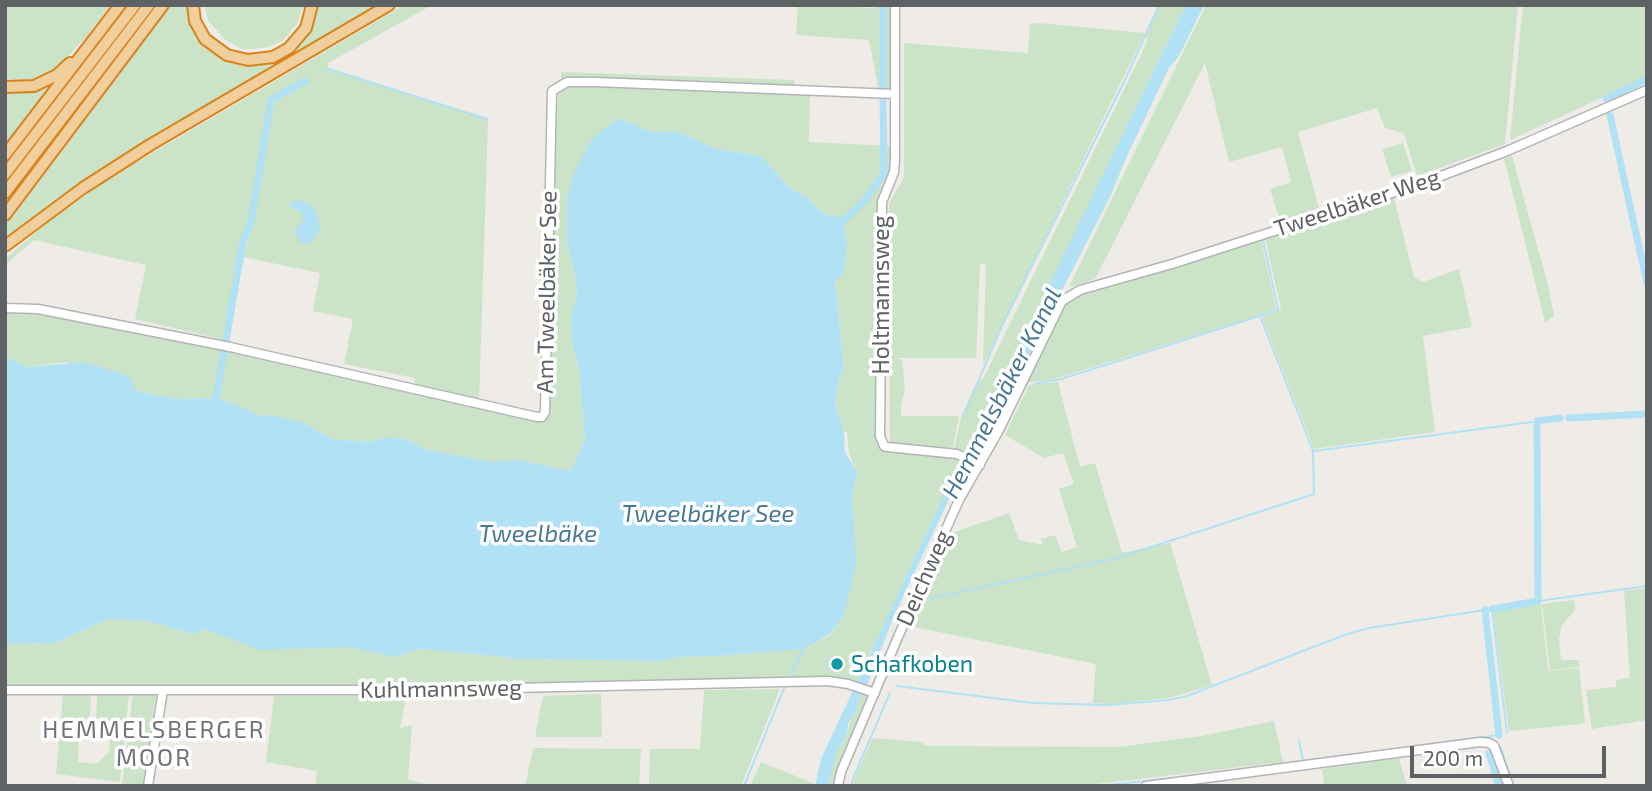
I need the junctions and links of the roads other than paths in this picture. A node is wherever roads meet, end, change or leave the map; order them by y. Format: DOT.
graph roads {
  1 [pos="120,5"];
  2 [pos="135,5"];
  3 [pos="149,5"];
  4 [pos="163,5"];
  5 [pos="193,5"];
  6 [pos="312,5"];
  7 [pos="389,5"];
  8 [pos="895,5"];
  9 [pos="103,28"];
  10 [pos="5,87"];
  11 [pos="1647,90"];
  12 [pos="895,94"];
  13 [pos="5,155"];
  14 [pos="5,174"];
  15 [pos="5,193"];
  16 [pos="5,215"];
  17 [pos="5,246"];
  18 [pos="1062,301"];
  19 [pos="5,308"];
  20 [pos="980,465"];
  21 [pos="5,690"];
  22 [pos="163,690"];
  23 [pos="872,692"];
  24 [pos="148,786"];
  25 [pos="838,786"];
  26 [pos="1146,786"];
  27 [pos="1509,786"];
  1 -- 9 [label="highway"];
  2 -- 14 [label="highway"];
  3 -- 15 [label="highway"];
  4 -- 16 [label="highway"];
  5 -- 6 [label="highway"];
  7 -- 17 [label="highway"];
  8 -- 12 [label="street, Holtmannsweg"];
  9 -- 10 [label="highway"];
  9 -- 13 [label="highway"];
  11 -- 18 [label="street, Tweelbäker Weg"];
  12 -- 19 [label="street, Am Tweelbäker See"];
  12 -- 20 [label="street, Holtmannsweg"];
  18 -- 20 [label="street, Deichweg"];
  20 -- 23 [label="street, Deichweg"];
  21 -- 22 [label="street, Kuhlmannsweg"];
  22 -- 23 [label="street, Kuhlmannsweg"];
  22 -- 24 [label="street"];
  23 -- 25 [label="street, Deichweg"];
  26 -- 27 [label="street"];
}
